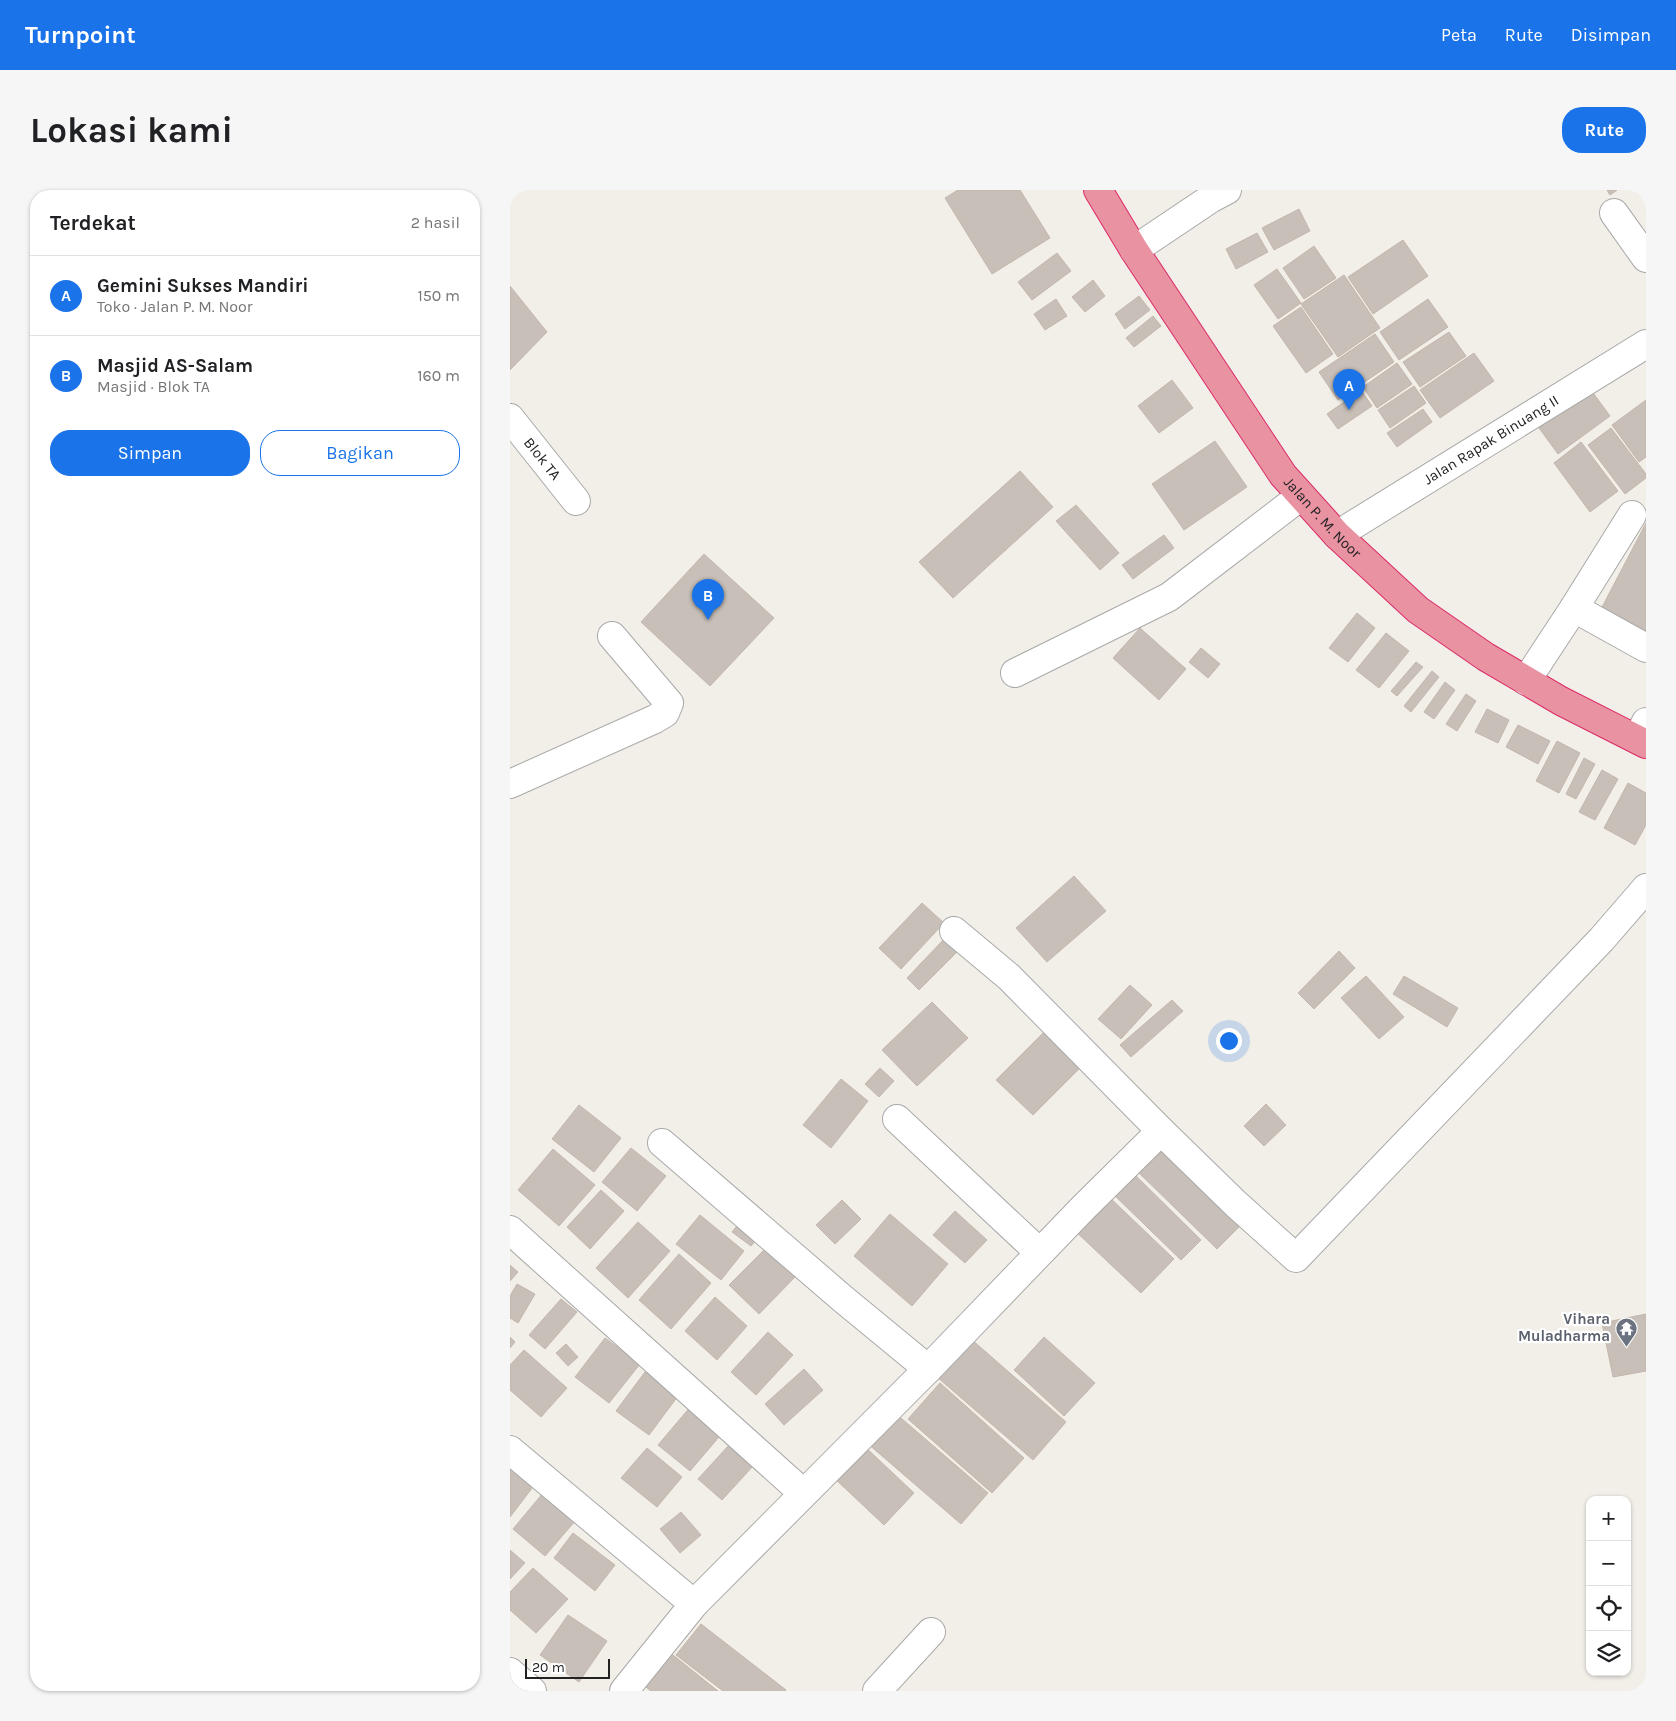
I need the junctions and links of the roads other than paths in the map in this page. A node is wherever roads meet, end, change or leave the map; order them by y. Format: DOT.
graph roads {
  1 [pos="1098,190"];
  2 [pos="1228,190"];
  3 [pos="1614,213"];
  4 [pos="1134,250"];
  5 [pos="1646,258"];
  6 [pos="1646,344"];
  7 [pos="510,418"];
  8 [pos="1301,496"];
  9 [pos="576,501"];
  10 [pos="1632,515"];
  11 [pos="1337,535"];
  12 [pos="1574,608"];
  13 [pos="612,636"];
  14 [pos="1646,648"];
  15 [pos="1015,673"];
  16 [pos="1526,680"];
  17 [pos="1643,735"];
  18 [pos="510,784"];
  19 [pos="1646,888"];
  20 [pos="954,932"];
  21 [pos="897,1118"];
  22 [pos="1161,1131"];
  23 [pos="662,1143"];
  24 [pos="510,1230"];
  25 [pos="1039,1252"];
  26 [pos="928,1368"];
  27 [pos="510,1450"];
  28 [pos="804,1493"];
  29 [pos="694,1604"];
  30 [pos="931,1632"];
  31 [pos="510,1672"];
  32 [pos="532,1691"];
  33 [pos="624,1691"];
  34 [pos="877,1691"];
  1 -- 4 [label="highway, Jalan P. M. Noor"];
  2 -- 4 [label="street"];
  3 -- 5 [label="street"];
  4 -- 8 [label="highway, Jalan P. M. Noor"];
  6 -- 11 [label="street, Jalan Rapak Binuang II"];
  7 -- 9 [label="street, Blok TA"];
  8 -- 11 [label="highway, Jalan P. M. Noor"];
  8 -- 15 [label="street"];
  10 -- 12 [label="street"];
  11 -- 16 [label="highway, Jalan P. M. Noor"];
  12 -- 14 [label="street"];
  12 -- 16 [label="street"];
  13 -- 18 [label="street"];
  16 -- 17 [label="highway, Jalan P. M. Noor"];
  19 -- 22 [label="street"];
  20 -- 22 [label="street"];
  21 -- 25 [label="street"];
  22 -- 25 [label="street"];
  23 -- 26 [label="street"];
  24 -- 28 [label="street"];
  25 -- 26 [label="street"];
  26 -- 28 [label="street"];
  27 -- 29 [label="street"];
  28 -- 29 [label="street"];
  29 -- 33 [label="street"];
  30 -- 34 [label="street"];
  31 -- 32 [label="street"];
}
